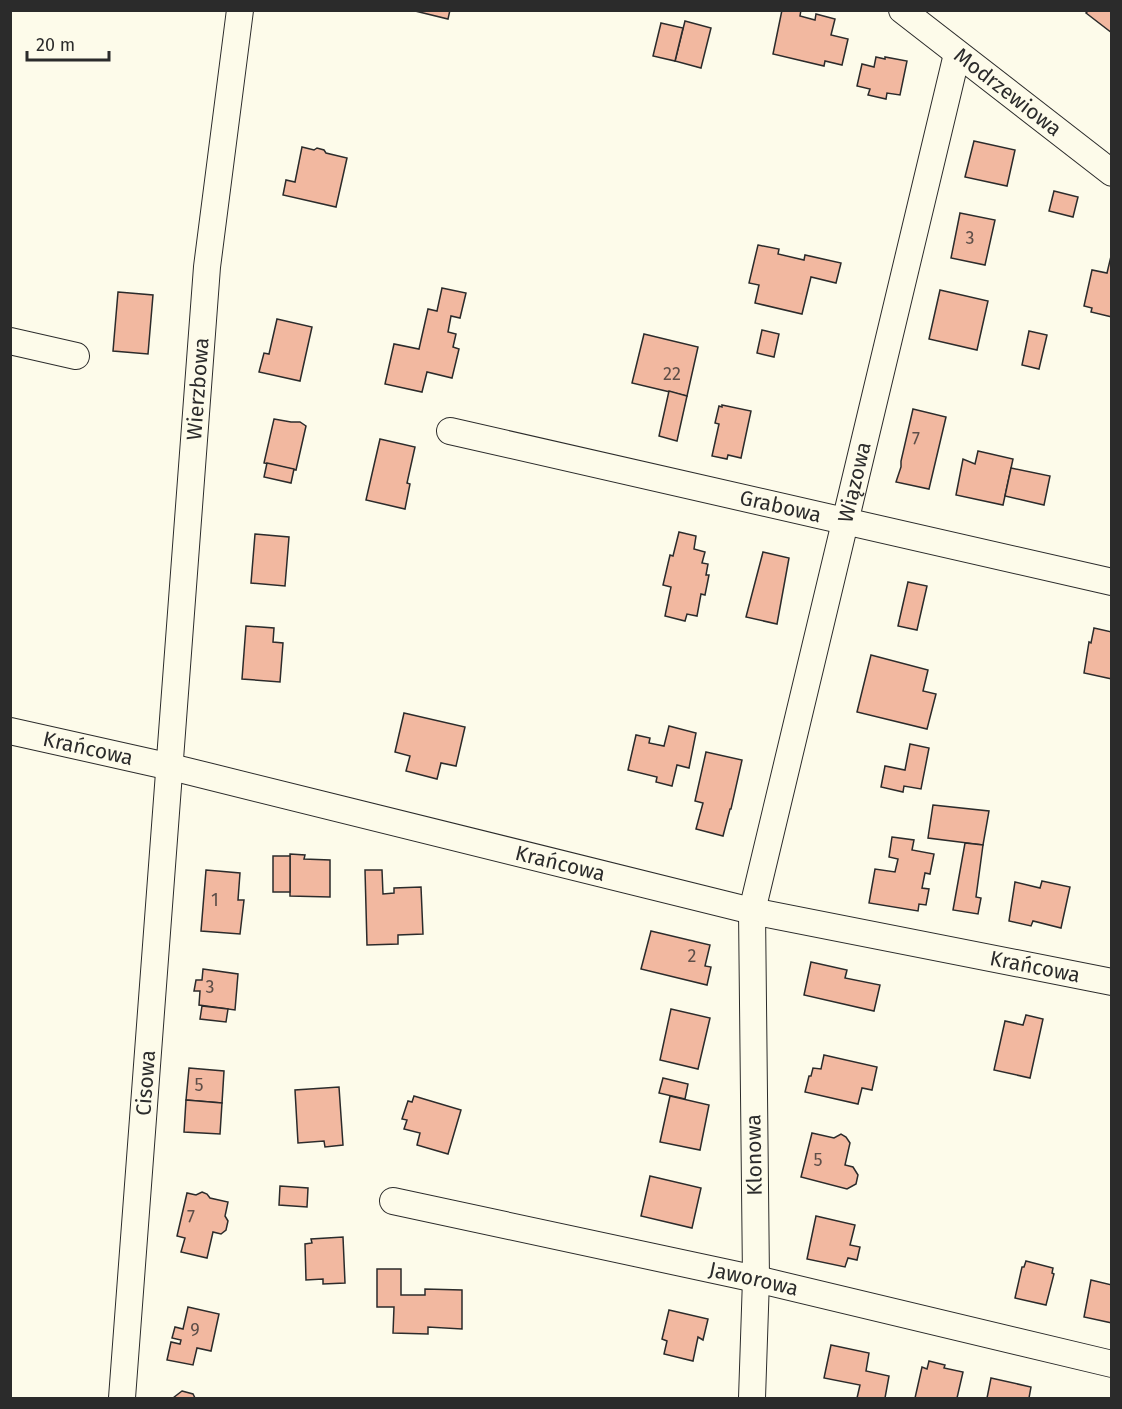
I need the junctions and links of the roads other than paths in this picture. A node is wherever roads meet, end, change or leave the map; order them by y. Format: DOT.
graph roads {
  1 [pos="240,10"];
  2 [pos="902,10"];
  3 [pos="957,54"];
  4 [pos="1112,173"];
  5 [pos="10,341"];
  6 [pos="76,356"];
  7 [pos="450,431"];
  8 [pos="845,522"];
  9 [pos="1112,582"];
  10 [pos="10,731"];
  11 [pos="171,768"];
  12 [pos="752,911"];
  13 [pos="1112,982"];
  14 [pos="393,1201"];
  15 [pos="756,1279"];
  16 [pos="1112,1364"];
  17 [pos="122,1398"];
  18 [pos="752,1398"];
  1 -- 11 [label="street, Wierzbowa"];
  2 -- 3 [label="street, Modrzewiowa"];
  3 -- 4 [label="street, Modrzewiowa"];
  3 -- 8 [label="street, Wiązowa"];
  5 -- 6 [label="street"];
  7 -- 8 [label="street, Grabowa"];
  8 -- 9 [label="street, Grabowa"];
  8 -- 12 [label="street, Wiązowa"];
  10 -- 11 [label="street, Krańcowa"];
  11 -- 12 [label="street, Krańcowa"];
  11 -- 17 [label="street, Cisowa"];
  12 -- 13 [label="street, Krańcowa"];
  12 -- 15 [label="street, Klonowa"];
  14 -- 15 [label="street, Jaworowa"];
  15 -- 16 [label="street, Jaworowa"];
  15 -- 18 [label="street, Klonowa"];
}
